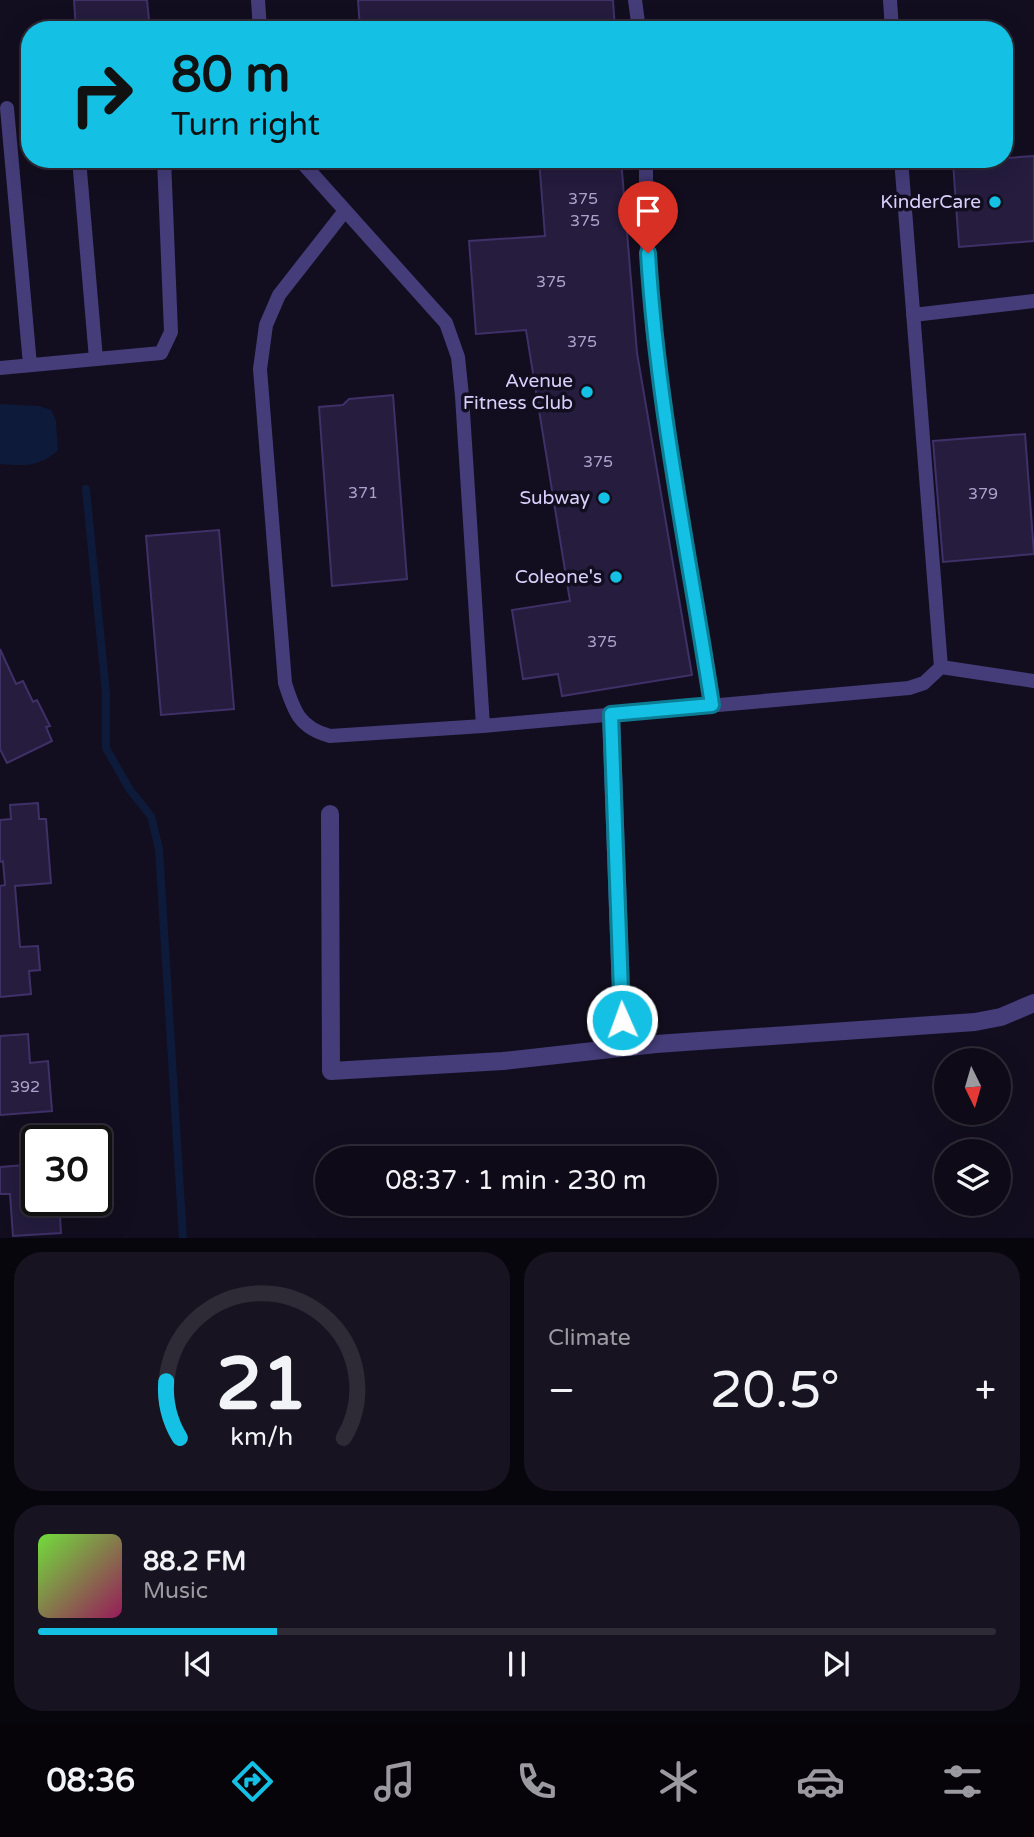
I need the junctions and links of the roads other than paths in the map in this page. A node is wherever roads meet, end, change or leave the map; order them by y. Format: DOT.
graph roads {
  1 [pos="258,0"];
  2 [pos="635,0"];
  3 [pos="890,0"];
  4 [pos="259,21"];
  5 [pos="638,21"];
  6 [pos="891,21"];
  7 [pos="7,108"];
  8 [pos="80,168"];
  9 [pos="164,168"];
  10 [pos="307,168"];
  11 [pos="646,168"];
  12 [pos="902,168"];
  13 [pos="344,212"];
  14 [pos="1034,301"];
  15 [pos="913,315"];
  16 [pos="96,359"];
  17 [pos="30,365"];
  18 [pos="0,368"];
  19 [pos="941,667"];
  20 [pos="1034,681"];
  21 [pos="712,705"];
  22 [pos="611,714"];
  23 [pos="483,726"];
  24 [pos="330,814"];
  25 [pos="1034,1003"];
  26 [pos="623,1048"];
  1 -- 4 [label="lane"];
  2 -- 5 [label="lane"];
  3 -- 6 [label="lane"];
  7 -- 17 [label="lane"];
  8 -- 16 [label="lane"];
  9 -- 16 [label="lane"];
  10 -- 13 [label="lane"];
  11 -- 21 [label="lane"];
  12 -- 15 [label="lane"];
  13 -- 23 [label="lane"];
  13 -- 23 [label="lane"];
  14 -- 15 [label="lane"];
  15 -- 19 [label="lane"];
  16 -- 17 [label="lane"];
  17 -- 18 [label="lane"];
  19 -- 20 [label="lane"];
  19 -- 21 [label="lane"];
  21 -- 22 [label="lane"];
  22 -- 23 [label="lane"];
  22 -- 26 [label="street"];
  24 -- 26 [label="street"];
  25 -- 26 [label="street"];
}
